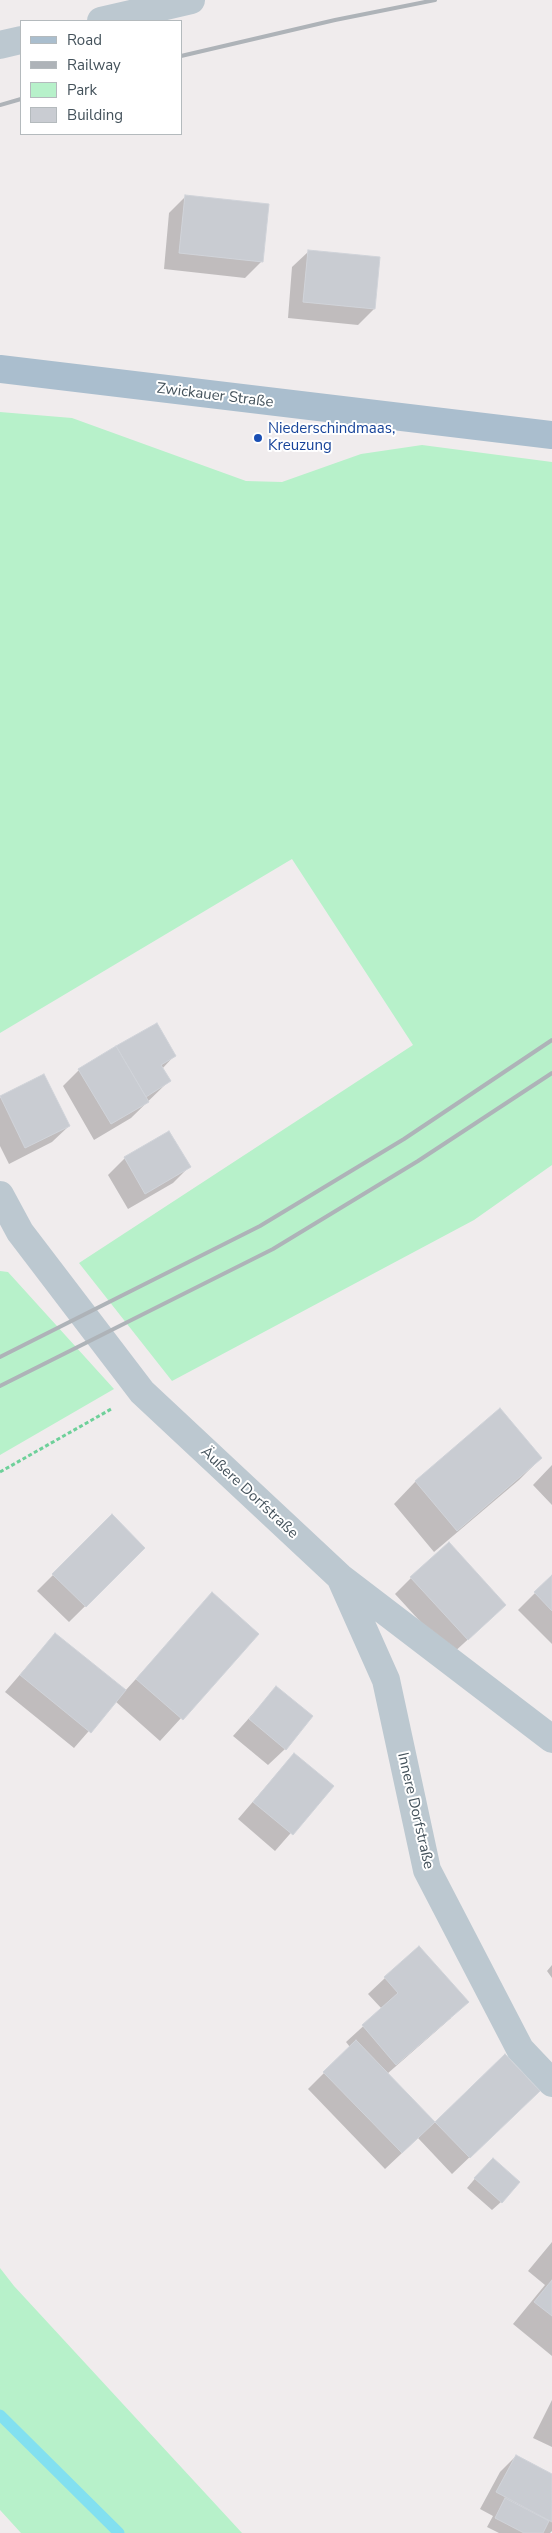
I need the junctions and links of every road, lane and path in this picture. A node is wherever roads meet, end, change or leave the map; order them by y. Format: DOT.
graph roads {
  1 [pos="191,0"];
  2 [pos="105,20"];
  3 [pos="20,40"];
  4 [pos="0,45"];
  5 [pos="0,369"];
  6 [pos="552,435"];
  7 [pos="0,1195"];
  8 [pos="142,1392"];
  9 [pos="0,1472"];
  10 [pos="340,1577"];
  11 [pos="552,1739"];
  12 [pos="552,2082"];
  1 -- 2 [label="street"];
  3 -- 4 [label="street"];
  5 -- 6 [label="main road, Zwickauer Straße"];
  7 -- 8 [label="street, Äußere Dorfstraße"];
  8 -- 9 [label="path"];
  8 -- 10 [label="street, Äußere Dorfstraße"];
  10 -- 11 [label="street, Äußere Dorfstraße"];
  10 -- 12 [label="street, Innere Dorfstraße"];
}
